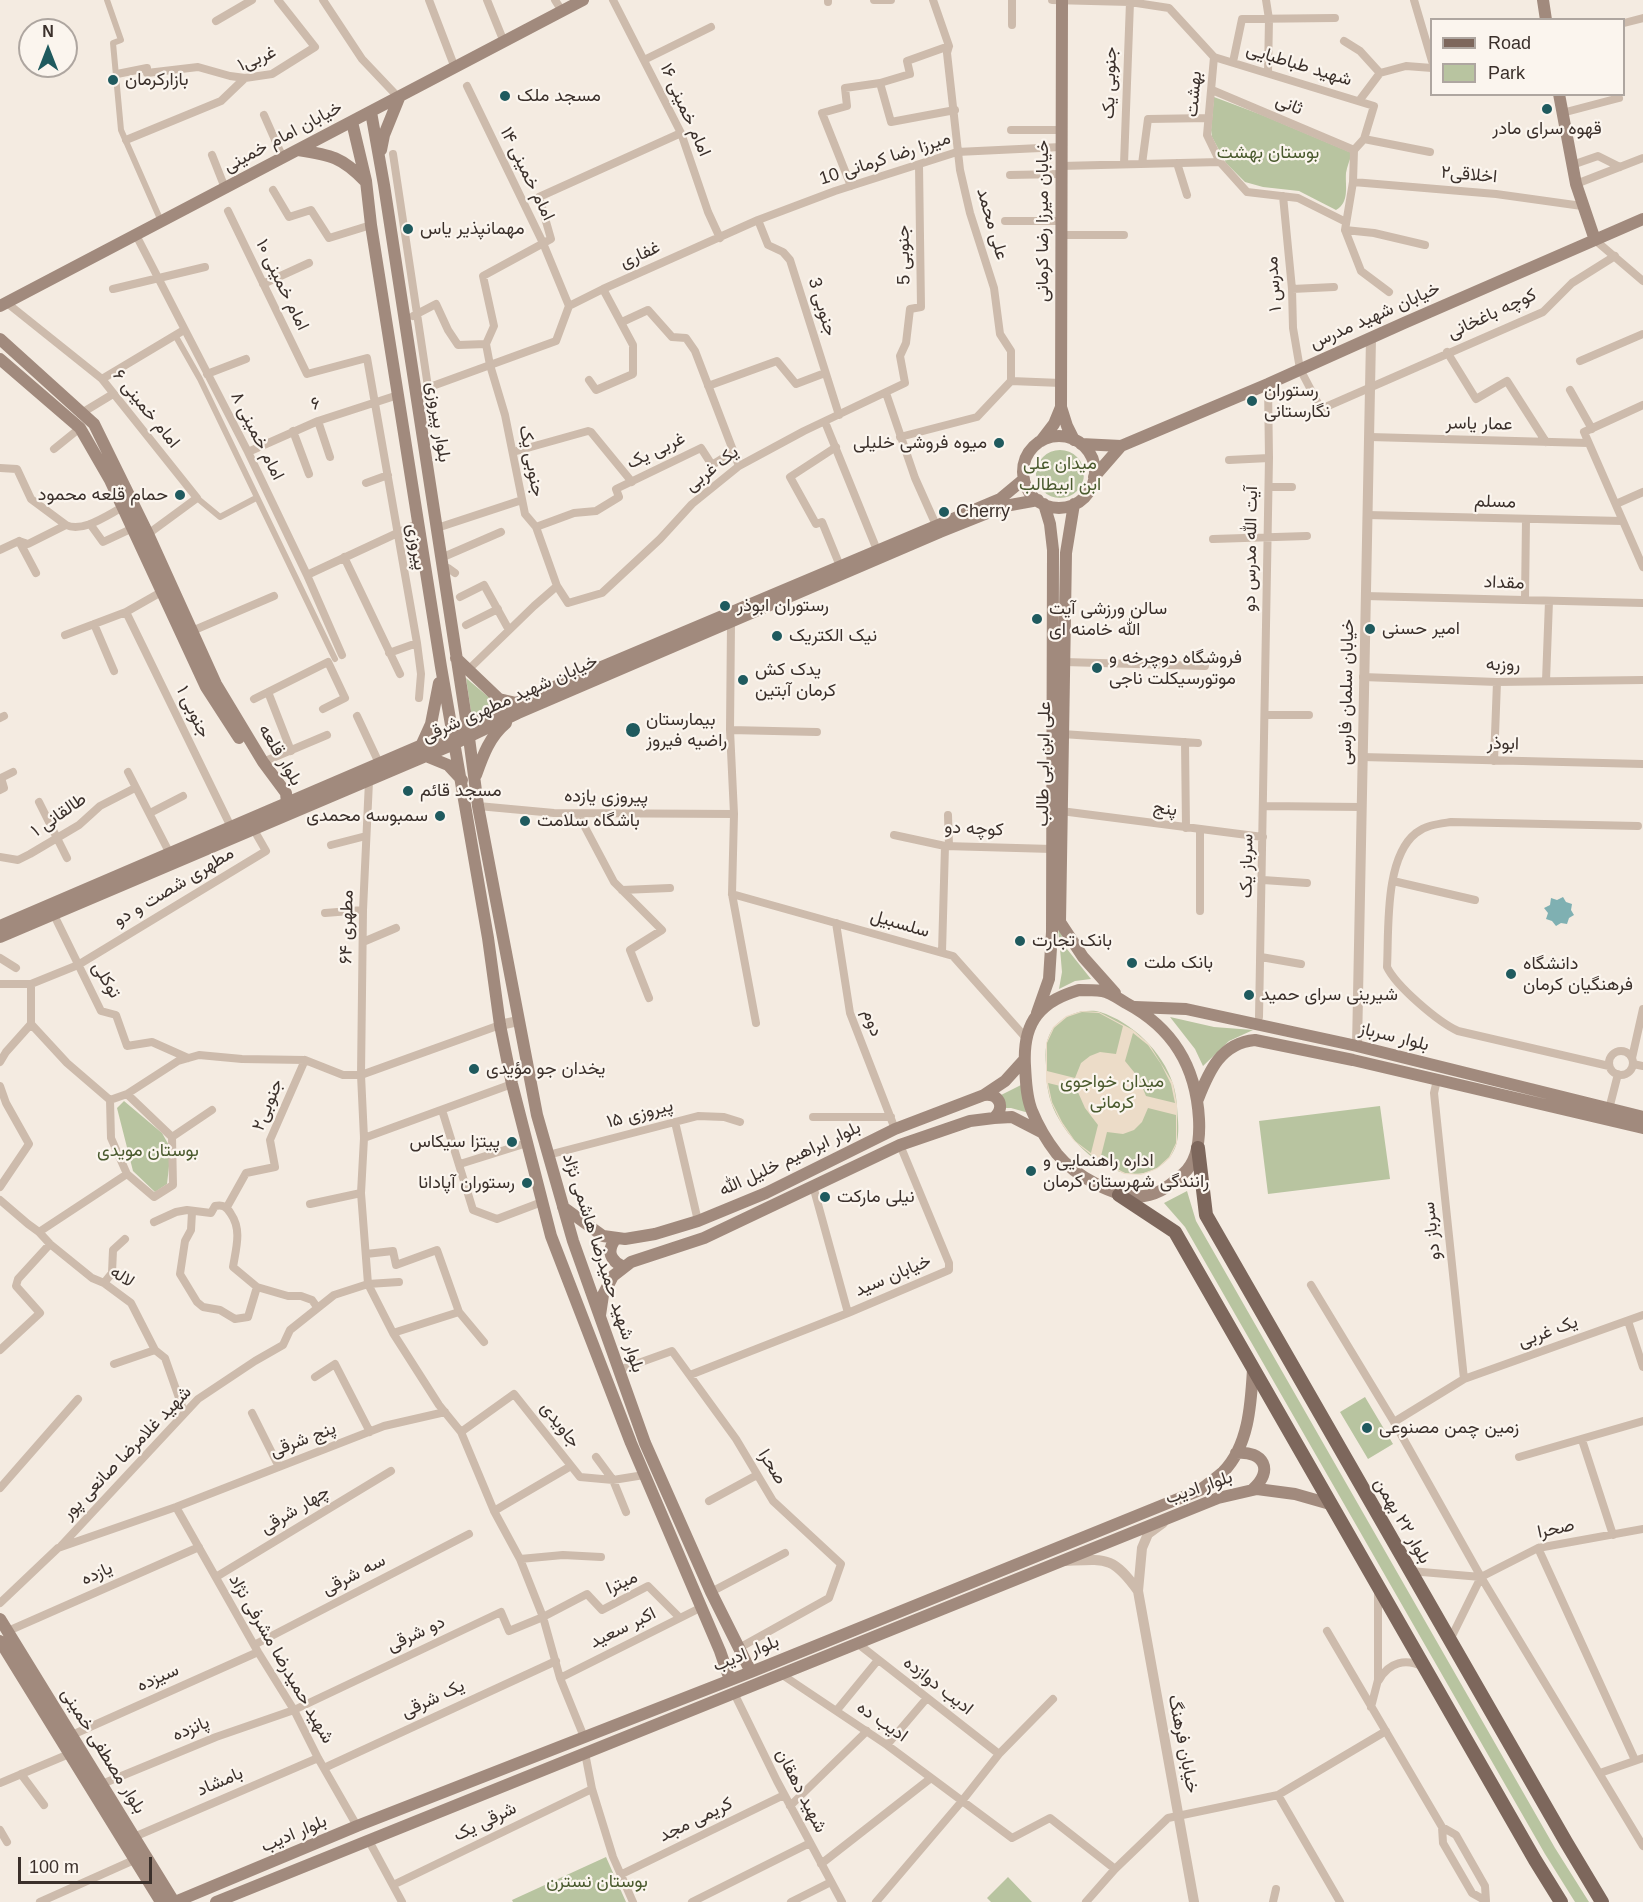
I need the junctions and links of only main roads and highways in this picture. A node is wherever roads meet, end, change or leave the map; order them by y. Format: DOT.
graph roads {
  1 [pos="583,0"];
  2 [pos="1062,0"];
  3 [pos="1543,0"];
  4 [pos="558,5"];
  5 [pos="1546,18"];
  6 [pos="1559,96"];
  7 [pos="399,98"];
  8 [pos="371,112"];
  9 [pos="352,122"];
  10 [pos="298,150"];
  11 [pos="380,161"];
  12 [pos="366,184"];
  13 [pos="384,185"];
  14 [pos="1643,219"];
  15 [pos="1595,240"];
  16 [pos="3,305"];
  17 [pos="0,339"];
  18 [pos="0,359"];
  19 [pos="1061,407"];
  20 [pos="1041,441"];
  21 [pos="1078,442"];
  22 [pos="1121,446"];
  23 [pos="1094,477"];
  24 [pos="1024,479"];
  25 [pos="1041,502"];
  26 [pos="1074,504"];
  27 [pos="456,656"];
  28 [pos="441,661"];
  29 [pos="517,708"];
  30 [pos="467,724"];
  31 [pos="453,737"];
  32 [pos="469,738"];
  33 [pos="423,751"];
  34 [pos="468,779"];
  35 [pos="287,803"];
  36 [pos="0,926"];
  37 [pos="0,937"];
  38 [pos="1129,1004"];
  39 [pos="1036,1015"];
  40 [pos="1024,1060"];
  41 [pos="984,1095"];
  42 [pos="1198,1100"];
  43 [pos="1643,1117"];
  44 [pos="994,1118"];
  45 [pos="1643,1128"];
  46 [pos="1043,1133"];
  47 [pos="1198,1148"];
  48 [pos="1119,1194"];
  49 [pos="563,1207"];
  50 [pos="616,1238"];
  51 [pos="624,1267"];
  52 [pos="600,1317"];
  53 [pos="1253,1369"];
  54 [pos="1236,1454"];
  55 [pos="1253,1489"];
  56 [pos="1330,1504"];
  57 [pos="0,1619"];
  58 [pos="3,1643"];
  59 [pos="752,1672"];
  60 [pos="730,1680"];
  61 [pos="161,1902"];
  62 [pos="175,1902"];
  63 [pos="216,1902"];
  64 [pos="1561,1902"];
  65 [pos="1602,1902"];
  1 -- 4 [label="main road, خیابان امام خمینی"];
  2 -- 19 [label="main road, خیابان میرزا رضا کرمانی"];
  3 -- 5 [label="main road"];
  4 -- 7 [label="main road, خیابان امام خمینی"];
  6 -- 15 [label="main road"];
  7 -- 8 [label="main road, خیابان امام خمینی"];
  7 -- 11 [label="main road"];
  8 -- 9 [label="main road, خیابان امام خمینی"];
  8 -- 11 [label="main road, بلوار پیروزی"];
  9 -- 10 [label="main road, خیابان امام خمینی"];
  9 -- 12 [label="main road, بلوار پیروزی"];
  10 -- 12 [label="main road"];
  10 -- 16 [label="main road, خیابان امام خمینی"];
  11 -- 13 [label="main road, بلوار پیروزی"];
  12 -- 13 [label="main road"];
  12 -- 28 [label="main road, بلوار پیروزی"];
  13 -- 27 [label="main road, بلوار پیروزی"];
  14 -- 15 [label="main road, خیابان شهید مدرس"];
  15 -- 22 [label="main road, خیابان شهید مدرس"];
  17 -- 35 [label="main road, بلوار قلعه"];
  18 -- 35 [label="main road, بلوار قلعه"];
  19 -- 20 [label="main road"];
  19 -- 21 [label="main road, خیابان میرزا رضا کرمانی"];
  20 -- 21 [label="main road"];
  20 -- 24 [label="main road"];
  21 -- 22 [label="main road, خیابان شهید مدرس"];
  21 -- 23 [label="main road"];
  22 -- 23 [label="main road, خیابان شهید مدرس"];
  23 -- 26 [label="main road"];
  24 -- 25 [label="main road"];
  24 -- 29 [label="main road, خیابان شهید مطهری شرقی"];
  25 -- 26 [label="main road"];
  25 -- 29 [label="main road, خیابان شهید مطهری شرقی"];
  25 -- 39 [label="main road, علی ابن ابی طالب"];
  26 -- 38 [label="main road, علی ابن ابی طالب"];
  27 -- 28 [label="main road"];
  27 -- 29 [label="main road"];
  27 -- 30 [label="main road, بلوار پیروزی"];
  28 -- 31 [label="main road, بلوار پیروزی"];
  28 -- 33 [label="main road"];
  29 -- 30 [label="main road, خیابان شهید مطهری شرقی"];
  29 -- 32 [label="main road, خیابان شهید مطهری شرقی"];
  29 -- 34 [label="main road"];
  30 -- 31 [label="main road, خیابان شهید مطهری شرقی"];
  30 -- 32 [label="main road, بلوار پیروزی"];
  31 -- 32 [label="main road, خیابان شهید مطهری شرقی"];
  31 -- 33 [label="main road, خیابان شهید مطهری شرقی"];
  31 -- 34 [label="main road, بلوار شهید حمیدرضا هاشمی نژاد"];
  32 -- 34 [label="main road, بلوار شهید حمیدرضا هاشمی نژاد"];
  33 -- 34 [label="main road"];
  33 -- 35 [label="main road, خیابان شهید مطهری شرقی"];
  33 -- 37 [label="main road, خیابان شهید مطهری شرقی"];
  34 -- 49 [label="main road, بلوار شهید حمیدرضا هاشمی نژاد"];
  34 -- 60 [label="main road, بلوار شهید حمیدرضا هاشمی نژاد"];
  35 -- 36 [label="main road, خیابان شهید مطهری شرقی"];
  38 -- 39 [label="main road"];
  38 -- 42 [label="main road"];
  38 -- 43 [label="main road, بلوار سرباز"];
  39 -- 40 [label="main road"];
  40 -- 41 [label="main road, بلوار ابراهیم خلیل الله"];
  40 -- 46 [label="main road"];
  41 -- 44 [label="main road"];
  41 -- 50 [label="main road, بلوار ابراهیم خلیل الله"];
  42 -- 45 [label="main road, بلوار سرباز"];
  42 -- 47 [label="main road"];
  44 -- 46 [label="main road, بلوار ابراهیم خلیل الله"];
  44 -- 51 [label="main road, بلوار ابراهیم خلیل الله"];
  46 -- 48 [label="main road"];
  47 -- 48 [label="main road"];
  47 -- 65 [label="main road, بلوار ۲۲ بهمن"];
  48 -- 53 [label="main road"];
  49 -- 50 [label="main road, بلوار ابراهیم خلیل الله"];
  49 -- 52 [label="main road, بلوار شهید حمیدرضا هاشمی نژاد"];
  50 -- 51 [label="main road"];
  51 -- 52 [label="main road, بلوار ابراهیم خلیل الله"];
  52 -- 59 [label="main road, بلوار شهید حمیدرضا هاشمی نژاد"];
  53 -- 54 [label="main road, بلوار ادیب"];
  53 -- 56 [label="main road"];
  54 -- 55 [label="main road"];
  54 -- 59 [label="main road, بلوار ادیب"];
  55 -- 56 [label="main road, بلوار ادیب"];
  55 -- 63 [label="main road, بلوار ادیب"];
  56 -- 64 [label="main road"];
  57 -- 58 [label="main road, بلوار مصطفی خمینی"];
  58 -- 61 [label="main road, بلوار مصطفی خمینی"];
  58 -- 62 [label="main road, بلوار مصطفی خمینی"];
  59 -- 60 [label="main road, بلوار ادیب"];
  60 -- 62 [label="main road, بلوار ادیب"];
}
